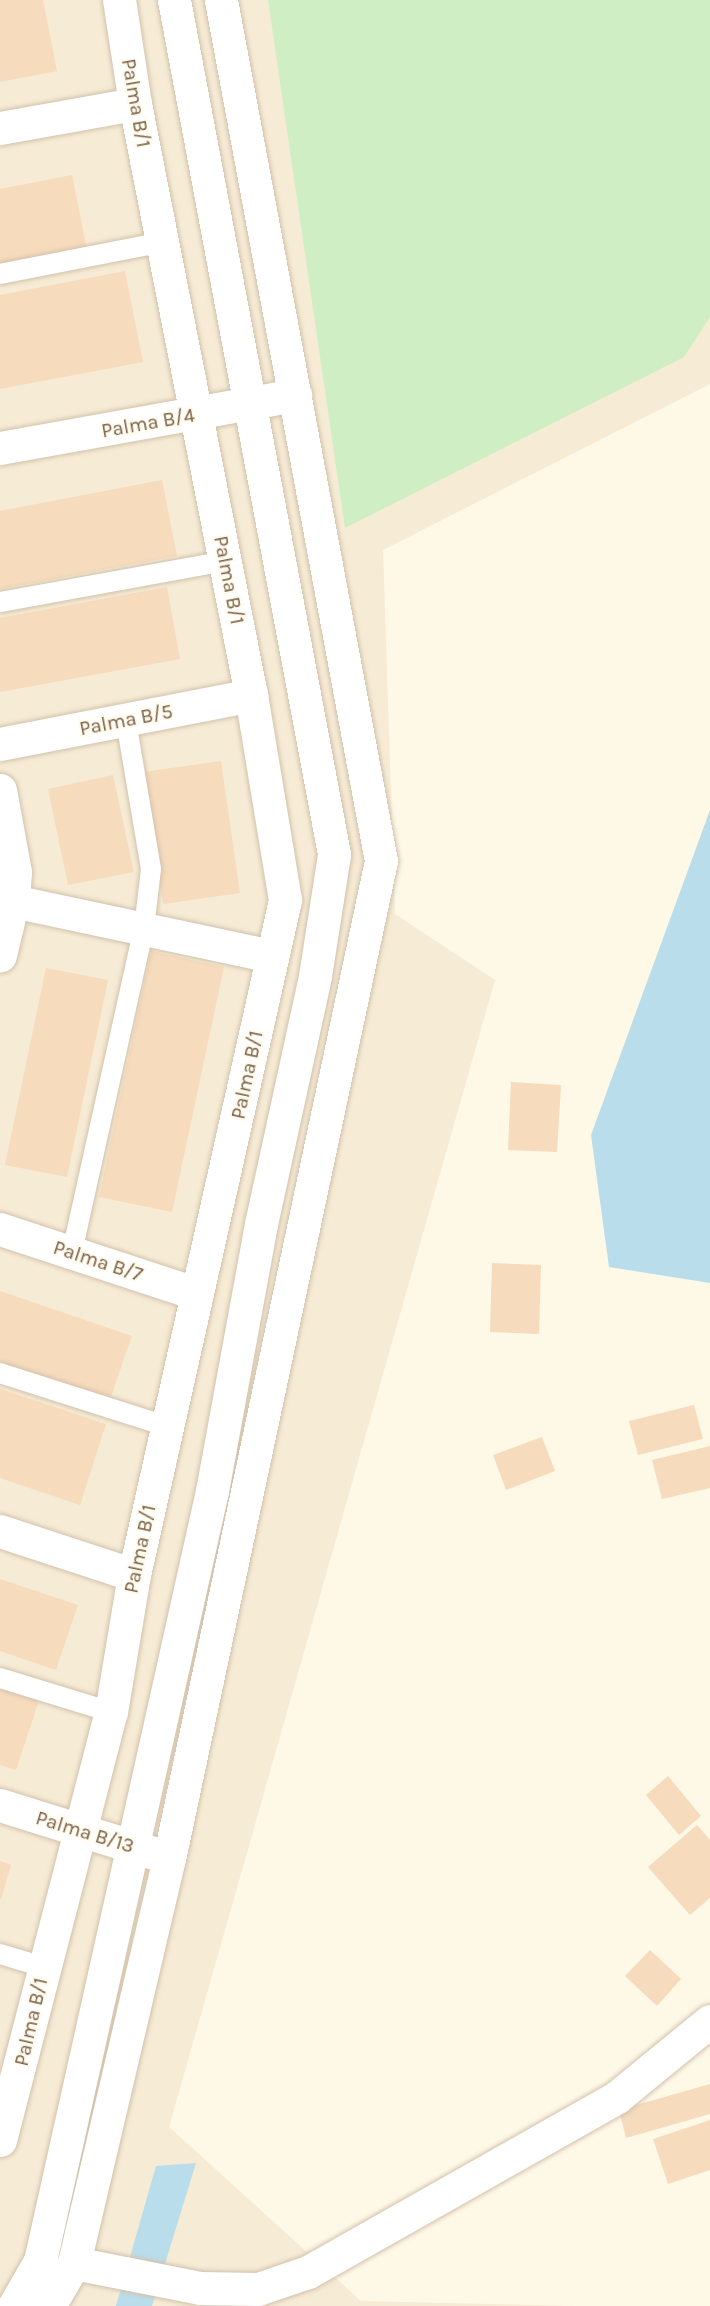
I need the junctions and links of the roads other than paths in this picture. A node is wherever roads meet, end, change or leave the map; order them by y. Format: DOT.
graph roads {
  1 [pos="119,0"];
  2 [pos="174,0"];
  3 [pos="221,0"];
  4 [pos="135,104"];
  5 [pos="0,128"];
  6 [pos="163,242"];
  7 [pos="0,274"];
  8 [pos="295,395"];
  9 [pos="249,404"];
  10 [pos="197,415"];
  11 [pos="0,448"];
  12 [pos="225,561"];
  13 [pos="0,602"];
  14 [pos="251,695"];
  15 [pos="126,721"];
  16 [pos="0,744"];
  17 [pos="0,790"];
  18 [pos="13,901"];
  19 [pos="144,928"];
  20 [pos="0,955"];
  21 [pos="272,956"];
  22 [pos="0,1229"];
  23 [pos="72,1252"];
  24 [pos="195,1293"];
  25 [pos="0,1373"];
  26 [pos="166,1426"];
  27 [pos="0,1531"];
  28 [pos="134,1575"];
  29 [pos="0,1678"];
  30 [pos="111,1712"];
  31 [pos="0,1805"];
  32 [pos="81,1831"];
  33 [pos="134,1846"];
  34 [pos="170,1859"];
  35 [pos="0,1954"];
  36 [pos="43,1967"];
  37 [pos="710,2021"];
  38 [pos="7,2095"];
  39 [pos="0,2140"];
  40 [pos="74,2263"];
  41 [pos="14,2306"];
  42 [pos="49,2306"];
  1 -- 4 [label="street, Palma B/1"];
  2 -- 9 [label="street"];
  3 -- 8 [label="street"];
  4 -- 5 [label="street"];
  4 -- 6 [label="street, Palma B/1"];
  6 -- 7 [label="lane"];
  6 -- 10 [label="street, Palma B/1"];
  8 -- 9 [label="street, Palma B/4"];
  8 -- 34 [label="street"];
  9 -- 10 [label="street, Palma B/4"];
  9 -- 33 [label="street"];
  10 -- 11 [label="street, Palma B/4"];
  10 -- 12 [label="street, Palma B/1"];
  12 -- 13 [label="lane"];
  12 -- 14 [label="street, Palma B/1"];
  14 -- 15 [label="street, Palma B/5"];
  14 -- 21 [label="street, Palma B/1"];
  15 -- 16 [label="street, Palma B/5"];
  15 -- 19 [label="lane"];
  17 -- 18 [label="street"];
  18 -- 19 [label="street"];
  18 -- 20 [label="street"];
  19 -- 21 [label="street"];
  19 -- 23 [label="lane"];
  21 -- 24 [label="street, Palma B/1"];
  22 -- 23 [label="street, Palma B/7"];
  23 -- 24 [label="street, Palma B/7"];
  24 -- 26 [label="street, Palma B/1"];
  25 -- 26 [label="lane"];
  26 -- 28 [label="street, Palma B/1"];
  27 -- 28 [label="street"];
  28 -- 30 [label="street, Palma B/1"];
  29 -- 30 [label="lane"];
  30 -- 32 [label="street, Palma B/1"];
  31 -- 32 [label="street, Palma B/13"];
  32 -- 33 [label="street, Palma B/13"];
  32 -- 36 [label="street, Palma B/1"];
  33 -- 34 [label="street, Palma B/13"];
  33 -- 41 [label="street"];
  34 -- 40 [label="street"];
  35 -- 36 [label="lane"];
  36 -- 38 [label="street, Palma B/1"];
  37 -- 40 [label="street"];
  38 -- 39 [label="street, Palma B/1"];
  40 -- 42 [label="street"];
}
